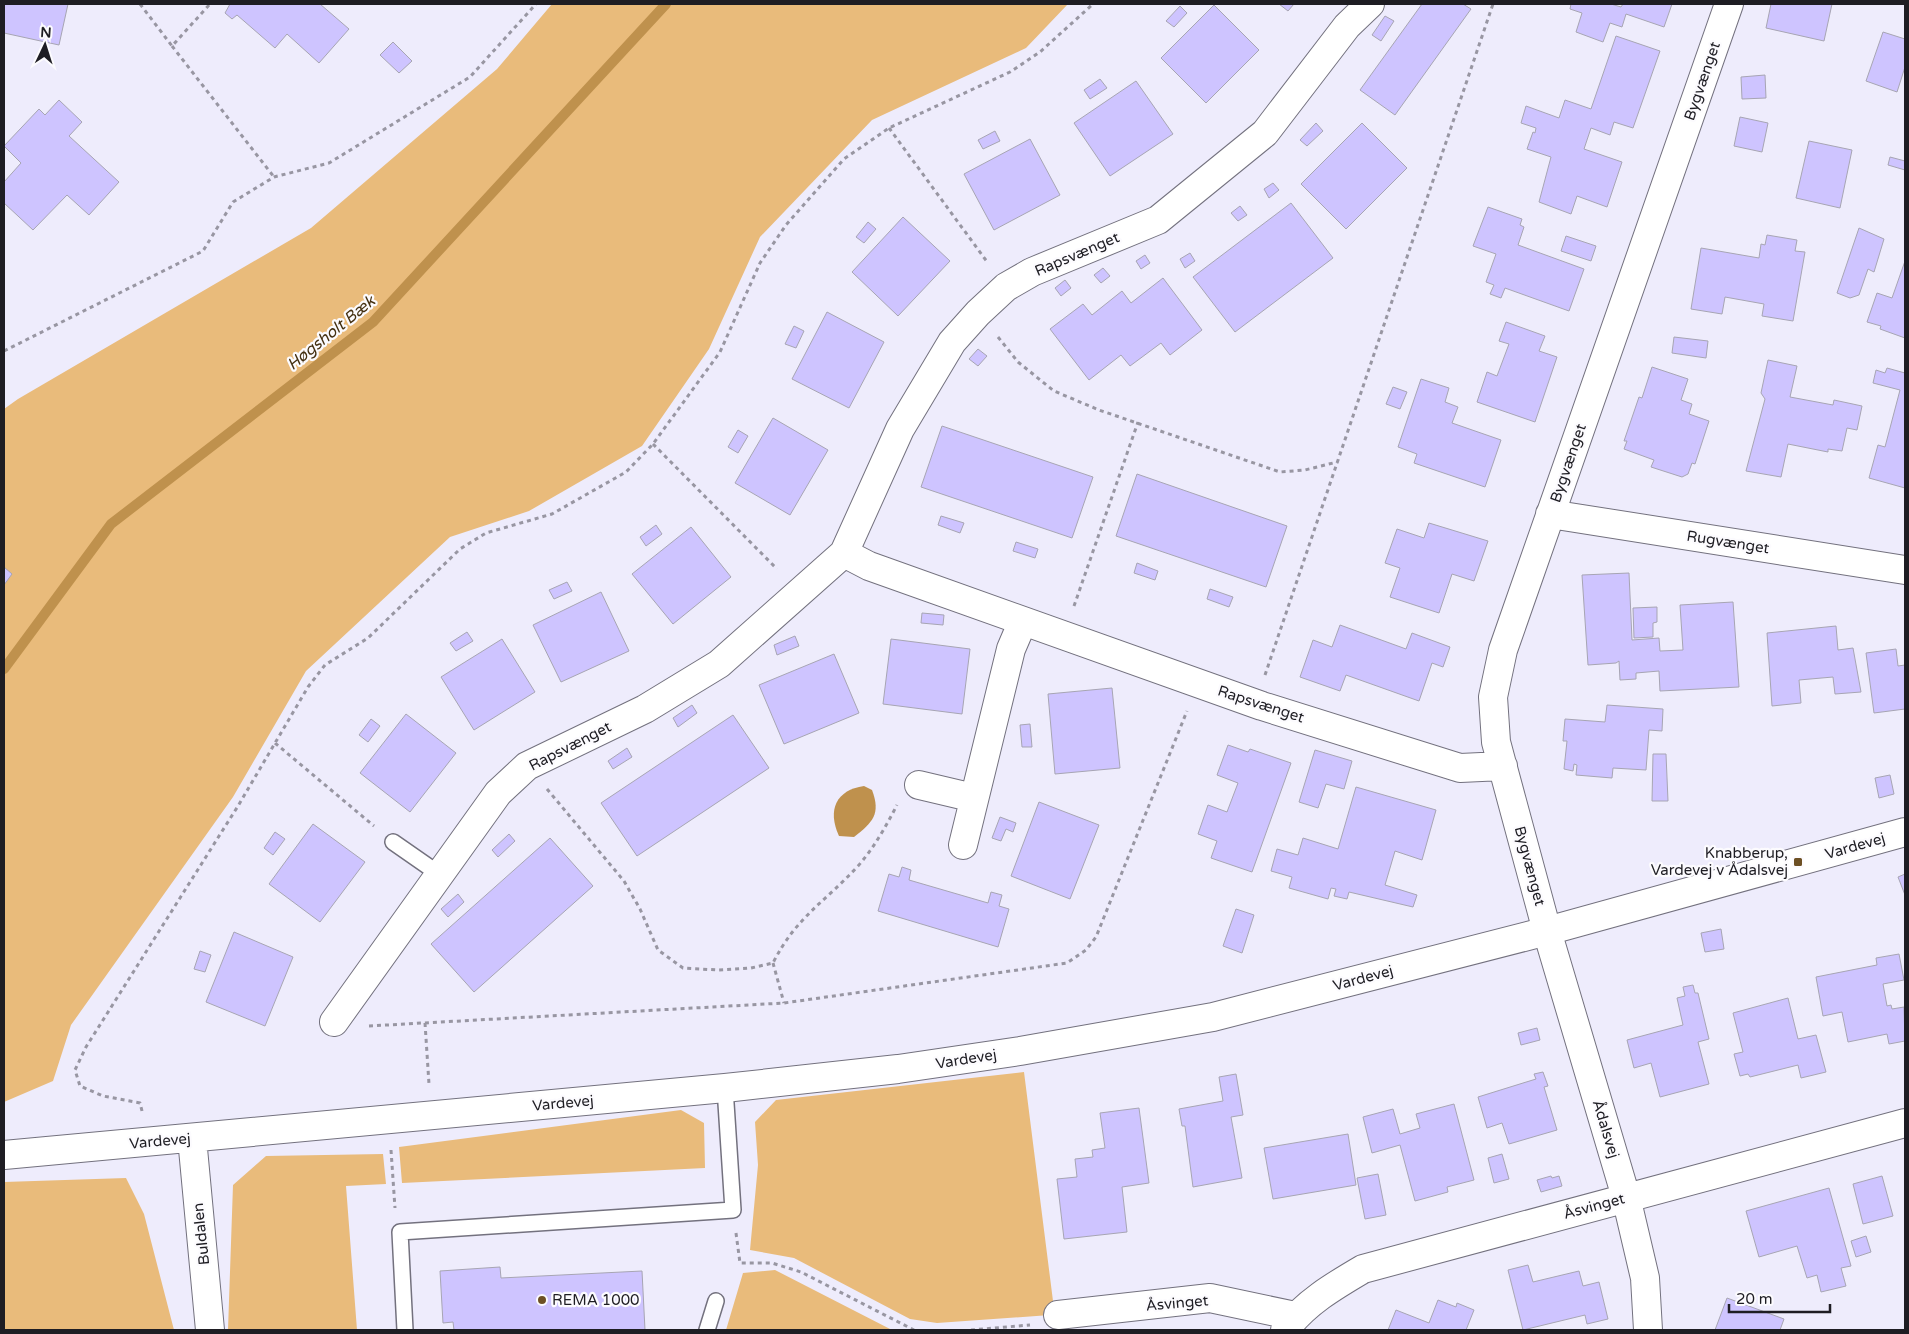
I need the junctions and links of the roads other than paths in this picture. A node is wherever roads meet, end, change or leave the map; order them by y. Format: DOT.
graph roads {
  1 [pos="1370,4"];
  2 [pos="1729,4"];
  3 [pos="1550,514"];
  4 [pos="844,553"];
  5 [pos="1905,570"];
  6 [pos="1023,621"];
  7 [pos="1503,766"];
  8 [pos="919,785"];
  9 [pos="974,798"];
  10 [pos="1905,832"];
  11 [pos="393,842"];
  12 [pos="963,845"];
  13 [pos="439,874"];
  14 [pos="1547,931"];
  15 [pos="334,1022"];
  16 [pos="725,1088"];
  17 [pos="1905,1123"];
  18 [pos="192,1138"];
  19 [pos="4,1155"];
  20 [pos="1626,1197"];
  21 [pos="716,1301"];
  22 [pos="1058,1315"];
  23 [pos="1290,1323"];
  24 [pos="210,1330"];
  25 [pos="405,1330"];
  26 [pos="707,1330"];
  27 [pos="1648,1330"];
  1 -- 4 [label="street, Rapsvænget"];
  2 -- 3 [label="street, Bygvænget"];
  3 -- 5 [label="street, Rugvænget"];
  3 -- 7 [label="street, Bygvænget"];
  4 -- 6 [label="street, Rapsvænget"];
  4 -- 13 [label="street, Rapsvænget"];
  6 -- 7 [label="street, Rapsvænget"];
  6 -- 9 [label="street"];
  7 -- 14 [label="street, Bygvænget"];
  8 -- 9 [label="street"];
  9 -- 12 [label="street"];
  10 -- 14 [label="street, Vardevej"];
  11 -- 13 [label="lane"];
  13 -- 15 [label="street, Rapsvænget"];
  14 -- 16 [label="street, Vardevej"];
  14 -- 20 [label="street, Ådalsvej"];
  16 -- 18 [label="street, Vardevej"];
  16 -- 25 [label="lane"];
  17 -- 20 [label="street, Åsvinget"];
  18 -- 19 [label="street, Vardevej"];
  18 -- 24 [label="street, Buldalen"];
  20 -- 23 [label="street, Åsvinget"];
  20 -- 27 [label="street, Ådalsvej"];
  21 -- 26 [label="lane"];
  22 -- 23 [label="street, Åsvinget"];
}
